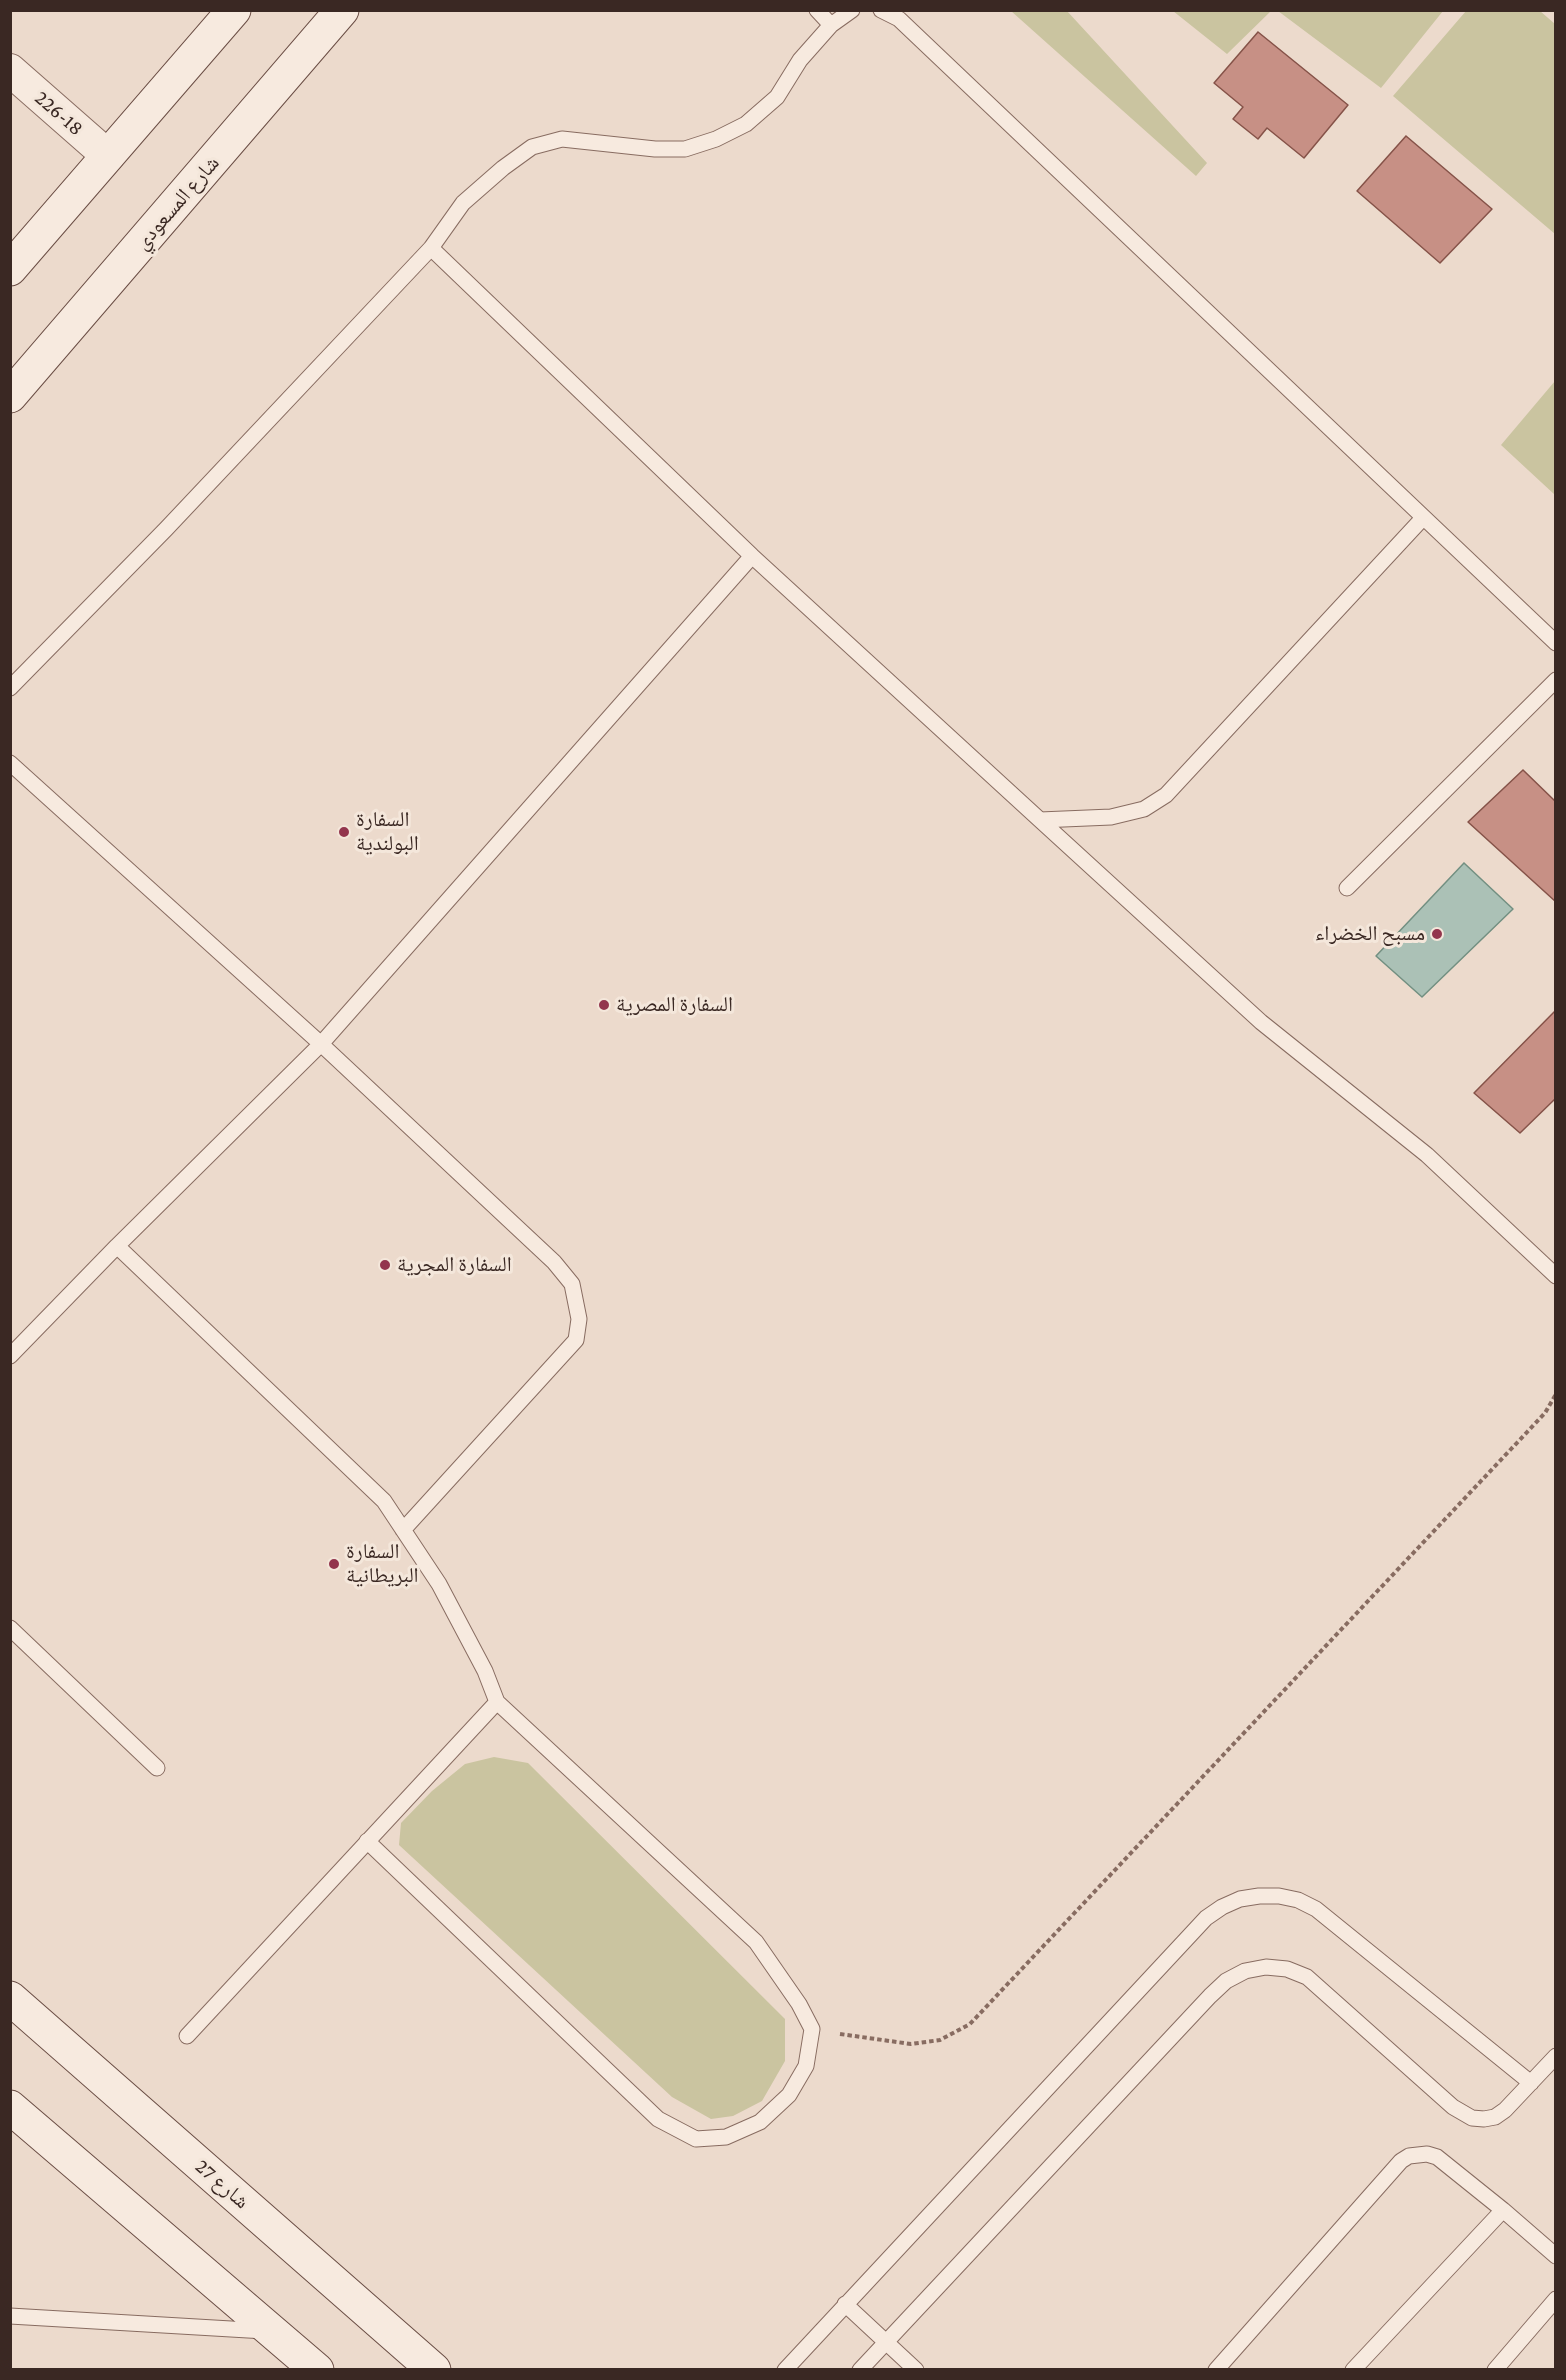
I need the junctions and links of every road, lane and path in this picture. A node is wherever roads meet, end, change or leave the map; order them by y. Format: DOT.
graph roads {
  1 [pos="234,10"];
  2 [pos="342,10"];
  3 [pos="817,10"];
  4 [pos="852,10"];
  5 [pos="882,10"];
  6 [pos="831,25"];
  7 [pos="10,70"];
  8 [pos="108,156"];
  9 [pos="431,248"];
  10 [pos="10,269"];
  11 [pos="10,396"];
  12 [pos="1422,519"];
  13 [pos="752,556"];
  14 [pos="1556,643"];
  15 [pos="1556,680"];
  16 [pos="10,688"];
  17 [pos="10,762"];
  18 [pos="1040,820"];
  19 [pos="1347,888"];
  20 [pos="321,1044"];
  21 [pos="117,1246"];
  22 [pos="1556,1276"];
  23 [pos="10,1356"];
  24 [pos="1556,1394"];
  25 [pos="403,1530"];
  26 [pos="10,1628"];
  27 [pos="497,1702"];
  28 [pos="157,1768"];
  29 [pos="367,1841"];
  30 [pos="10,1998"];
  31 [pos="812,2029"];
  32 [pos="187,2036"];
  33 [pos="1556,2056"];
  34 [pos="1531,2083"];
  35 [pos="10,2107"];
  36 [pos="1503,2210"];
  37 [pos="1556,2256"];
  38 [pos="1556,2299"];
  39 [pos="845,2304"];
  40 [pos="10,2316"];
  41 [pos="273,2332"];
  42 [pos="886,2342"];
  43 [pos="317,2370"];
  44 [pos="434,2370"];
  45 [pos="786,2370"];
  46 [pos="860,2370"];
  47 [pos="916,2370"];
  48 [pos="1216,2370"];
  49 [pos="1353,2370"];
  50 [pos="1495,2370"];
  1 -- 8 [label="main road"];
  2 -- 11 [label="main road, شارع المسعودي"];
  3 -- 6 [label="lane"];
  4 -- 6 [label="lane"];
  5 -- 12 [label="lane"];
  6 -- 9 [label="lane"];
  7 -- 8 [label="street, 226-18"];
  8 -- 10 [label="main road"];
  9 -- 13 [label="lane"];
  9 -- 16 [label="lane"];
  12 -- 14 [label="lane"];
  12 -- 18 [label="lane"];
  13 -- 18 [label="lane"];
  13 -- 20 [label="lane"];
  15 -- 19 [label="lane"];
  17 -- 20 [label="lane"];
  18 -- 22 [label="lane"];
  20 -- 21 [label="lane"];
  20 -- 25 [label="lane"];
  21 -- 23 [label="lane"];
  21 -- 25 [label="lane"];
  24 -- 31 [label="path"];
  25 -- 27 [label="lane"];
  26 -- 28 [label="lane"];
  27 -- 29 [label="lane"];
  27 -- 31 [label="lane"];
  29 -- 31 [label="lane"];
  29 -- 32 [label="lane"];
  30 -- 44 [label="main road, شارع 27"];
  33 -- 34 [label="lane"];
  34 -- 39 [label="lane"];
  34 -- 42 [label="lane"];
  35 -- 41 [label="main road"];
  36 -- 37 [label="lane"];
  36 -- 48 [label="lane"];
  36 -- 49 [label="lane"];
  38 -- 50 [label="lane"];
  39 -- 42 [label="lane"];
  39 -- 45 [label="lane"];
  40 -- 41 [label="lane"];
  41 -- 43 [label="main road"];
  42 -- 46 [label="lane"];
  42 -- 47 [label="lane"];
}
